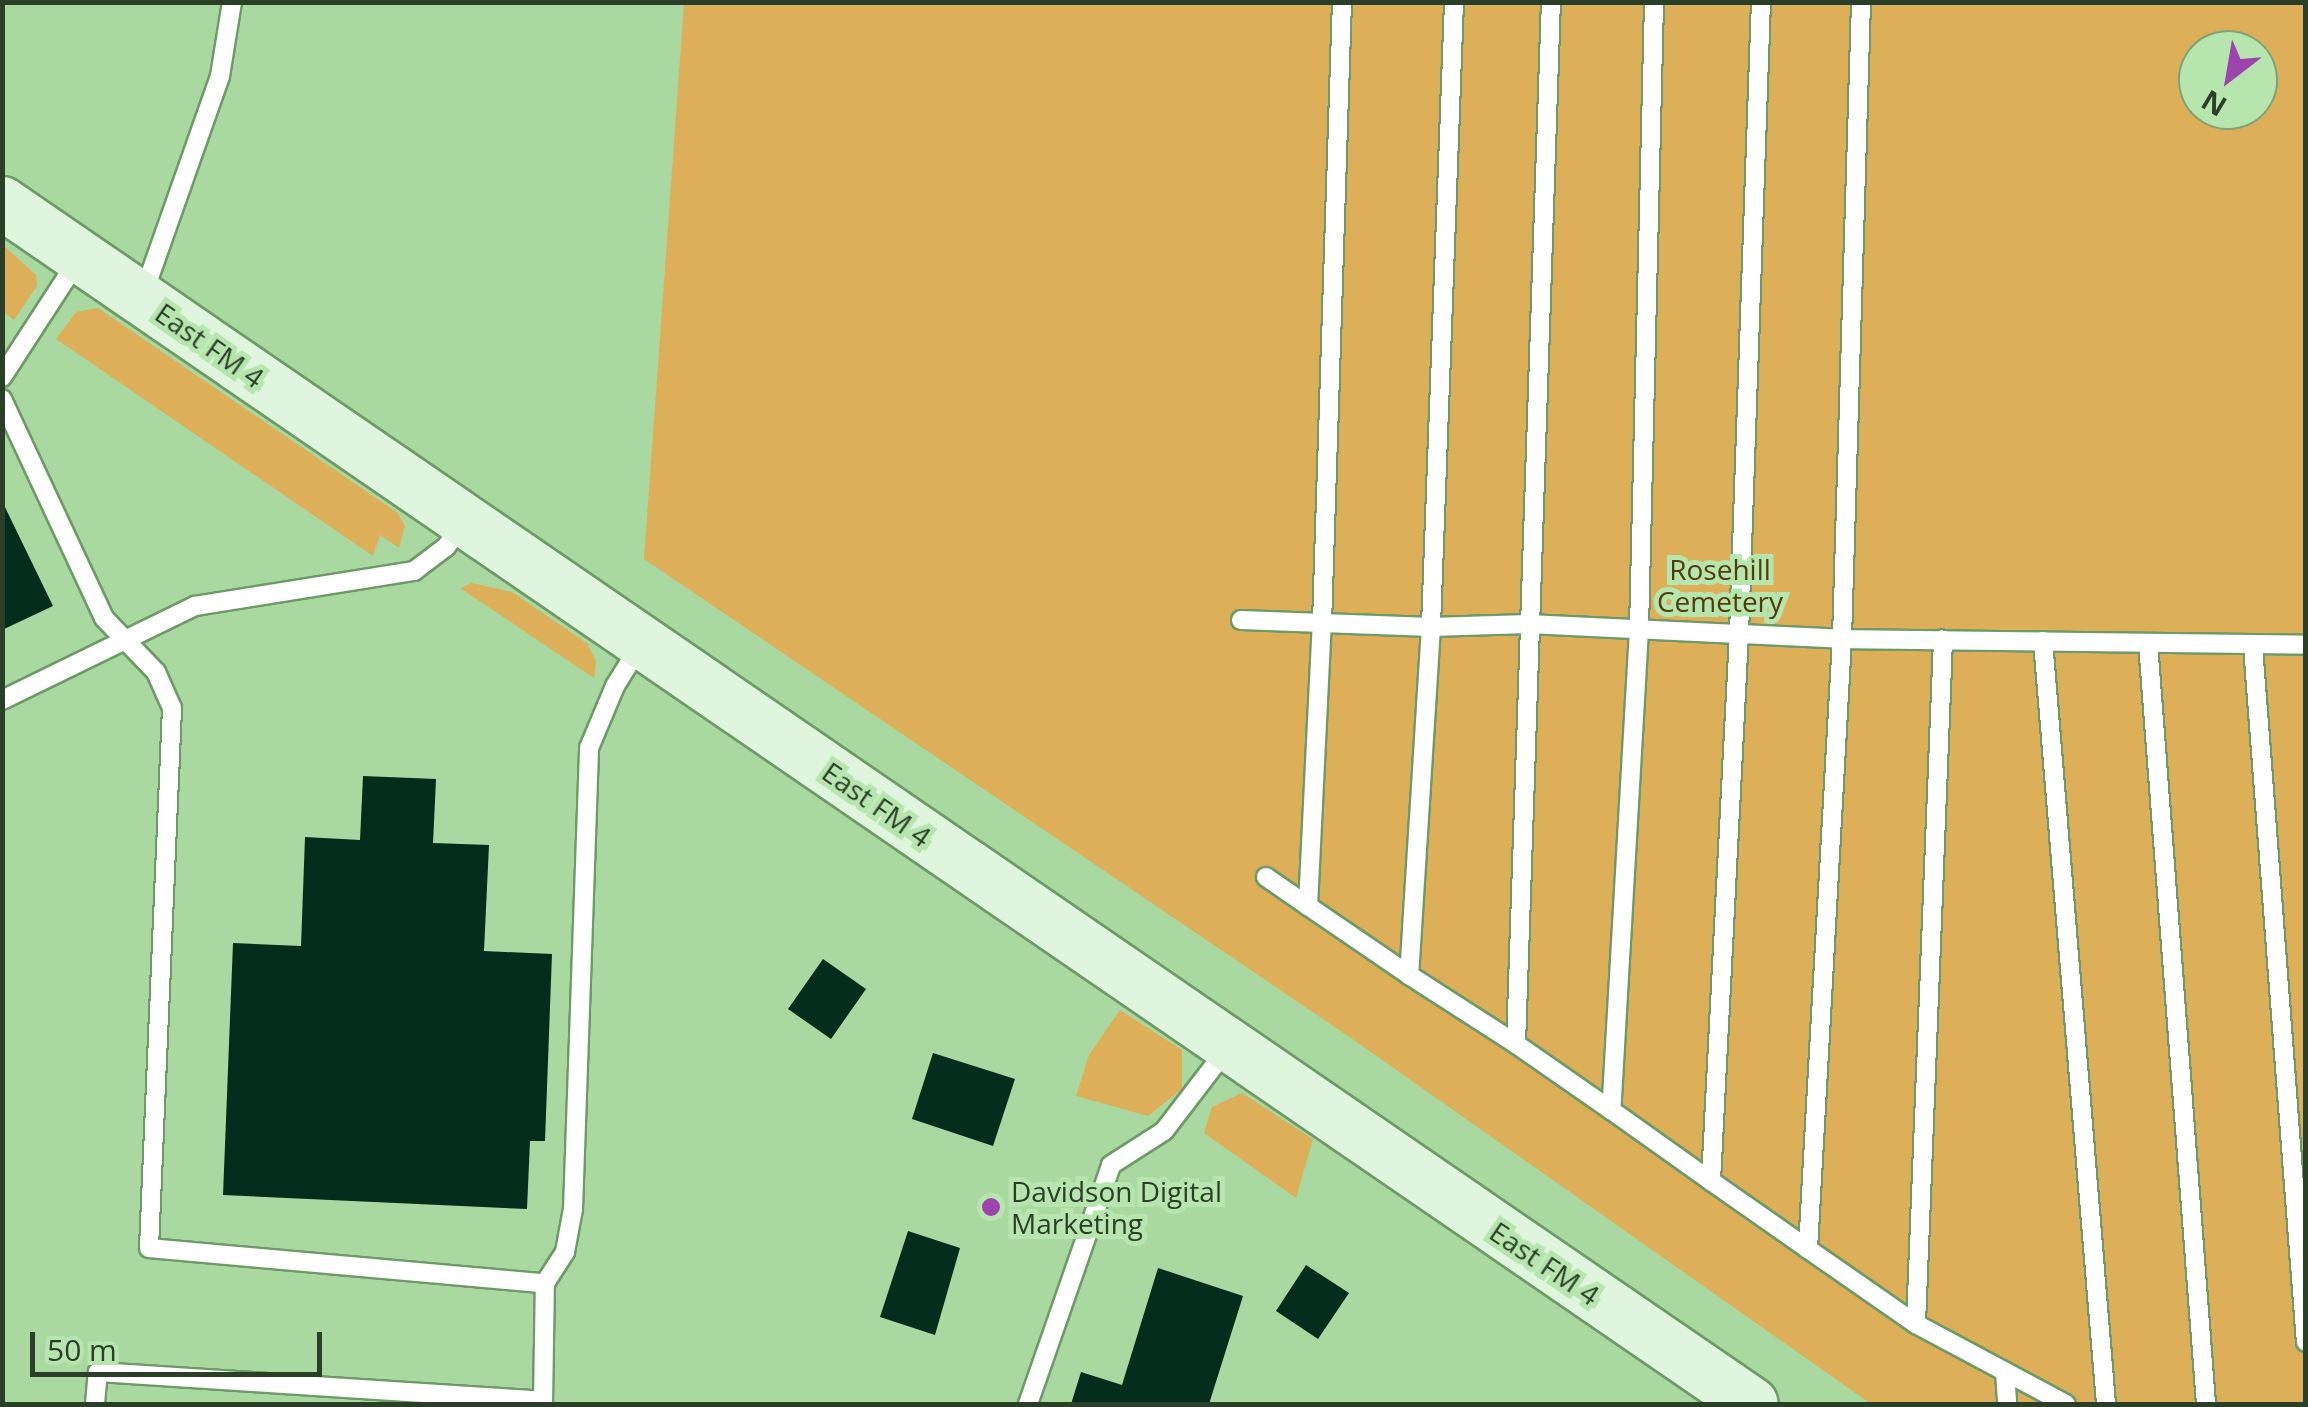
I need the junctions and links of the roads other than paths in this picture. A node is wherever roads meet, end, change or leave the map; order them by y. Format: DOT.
graph roads {
  1 [pos="232,2"];
  2 [pos="1342,2"];
  3 [pos="1454,2"];
  4 [pos="1551,2"];
  5 [pos="1654,2"];
  6 [pos="1761,2"];
  7 [pos="1861,2"];
  8 [pos="2,203"];
  9 [pos="80,256"];
  10 [pos="142,298"];
  11 [pos="2,377"];
  12 [pos="2,399"];
  13 [pos="465,521"];
  14 [pos="1241,620"];
  15 [pos="1322,624"];
  16 [pos="1528,624"];
  17 [pos="1431,628"];
  18 [pos="1639,630"];
  19 [pos="1740,634"];
  20 [pos="1842,639"];
  21 [pos="128,640"];
  22 [pos="1943,640"];
  23 [pos="2043,641"];
  24 [pos="642,642"];
  25 [pos="2148,643"];
  26 [pos="2306,645"];
  27 [pos="2254,646"];
  28 [pos="2,700"];
  29 [pos="1266,877"];
  30 [pos="1308,906"];
  31 [pos="1410,975"];
  32 [pos="1516,1044"];
  33 [pos="1229,1047"];
  34 [pos="1612,1110"];
  35 [pos="1711,1181"];
  36 [pos="1808,1249"];
  37 [pos="545,1283"];
  38 [pos="1916,1324"];
  39 [pos="2306,1342"];
  40 [pos="2005,1372"];
  41 [pos="543,1403"];
  42 [pos="95,1404"];
  43 [pos="1028,1404"];
  44 [pos="1752,1404"];
  45 [pos="2007,1404"];
  46 [pos="2066,1404"];
  47 [pos="2106,1404"];
  48 [pos="2206,1404"];
  1 -- 10 [label="lane"];
  2 -- 15 [label="lane"];
  3 -- 17 [label="lane"];
  4 -- 16 [label="lane"];
  5 -- 18 [label="lane"];
  6 -- 19 [label="lane"];
  7 -- 20 [label="lane"];
  8 -- 9 [label="main road, East FM 4"];
  9 -- 10 [label="main road, East FM 4"];
  9 -- 11 [label="lane"];
  10 -- 13 [label="main road, East FM 4"];
  12 -- 21 [label="lane"];
  13 -- 21 [label="lane"];
  13 -- 24 [label="main road, East FM 4"];
  14 -- 15 [label="lane"];
  15 -- 17 [label="lane"];
  15 -- 30 [label="lane"];
  16 -- 17 [label="lane"];
  16 -- 18 [label="lane"];
  16 -- 32 [label="lane"];
  17 -- 31 [label="lane"];
  18 -- 19 [label="lane"];
  18 -- 34 [label="lane"];
  19 -- 20 [label="lane"];
  19 -- 35 [label="lane"];
  20 -- 22 [label="lane"];
  20 -- 36 [label="lane"];
  21 -- 28 [label="lane"];
  21 -- 37 [label="lane"];
  22 -- 23 [label="lane"];
  22 -- 38 [label="lane"];
  23 -- 25 [label="lane"];
  23 -- 47 [label="lane"];
  24 -- 33 [label="main road, East FM 4"];
  24 -- 37 [label="lane"];
  25 -- 27 [label="lane"];
  25 -- 48 [label="lane"];
  26 -- 27 [label="lane"];
  27 -- 39 [label="lane"];
  29 -- 30 [label="lane"];
  30 -- 31 [label="lane"];
  31 -- 32 [label="lane"];
  32 -- 34 [label="lane"];
  33 -- 43 [label="lane"];
  33 -- 44 [label="main road, East FM 4"];
  34 -- 35 [label="lane"];
  35 -- 36 [label="lane"];
  36 -- 38 [label="lane"];
  37 -- 41 [label="lane"];
  38 -- 40 [label="lane"];
  40 -- 45 [label="lane"];
  40 -- 46 [label="lane"];
  41 -- 42 [label="lane"];
}
